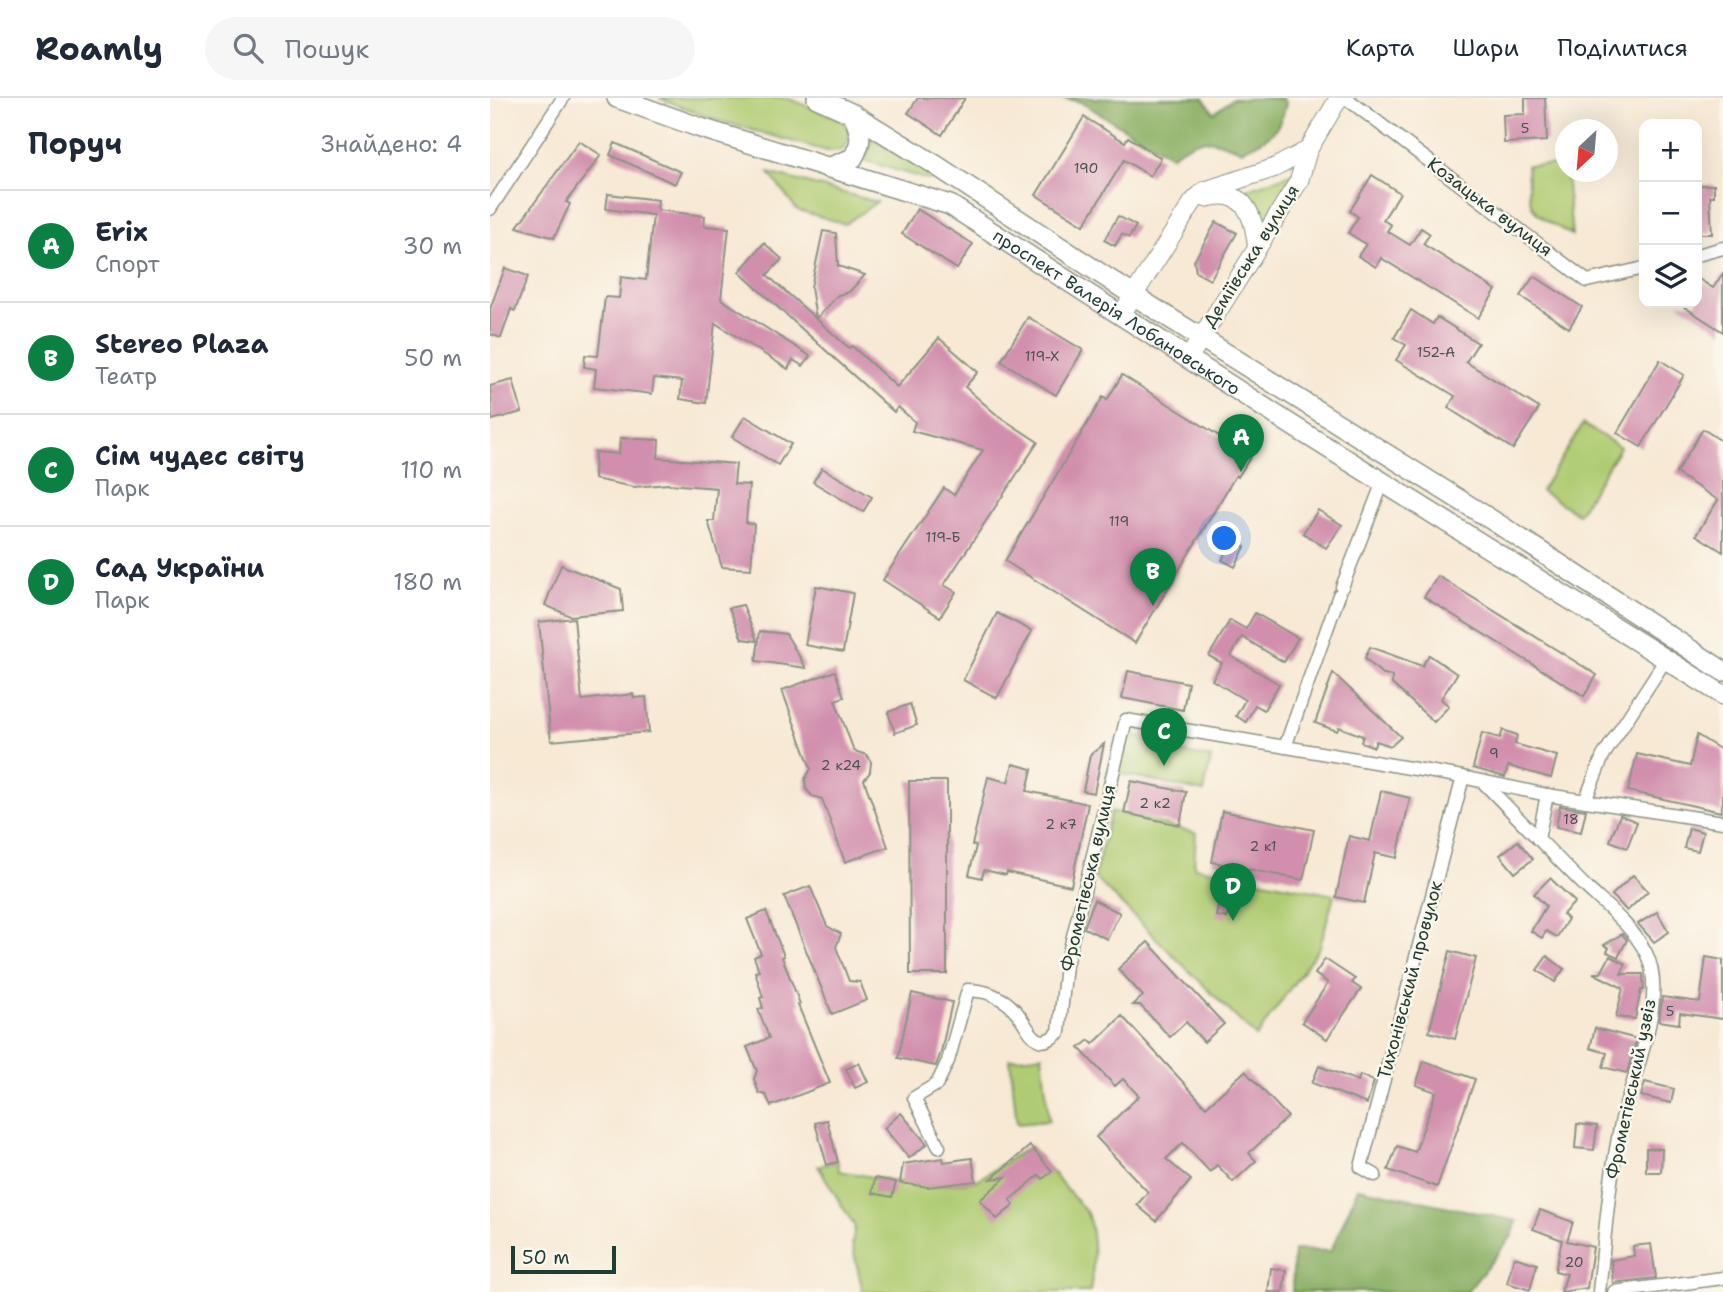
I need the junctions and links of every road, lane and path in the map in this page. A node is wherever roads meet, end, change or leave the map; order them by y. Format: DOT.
graph roads {
  1 [pos="564,98"];
  2 [pos="617,98"];
  3 [pos="817,98"];
  4 [pos="1339,98"];
  5 [pos="1346,98"];
  6 [pos="853,114"];
  7 [pos="1308,150"];
  8 [pos="828,168"];
  9 [pos="1193,202"];
  10 [pos="490,209"];
  11 [pos="1258,247"];
  12 [pos="1723,248"];
  13 [pos="1702,254"];
  14 [pos="1639,269"];
  15 [pos="1133,295"];
  16 [pos="1121,315"];
  17 [pos="1200,338"];
  18 [pos="1188,359"];
  19 [pos="1383,482"];
  20 [pos="1666,659"];
  21 [pos="1723,671"];
  22 [pos="1723,695"];
  23 [pos="1285,747"];
  24 [pos="1463,777"];
  25 [pos="1484,783"];
  26 [pos="1547,795"];
  27 [pos="1586,801"];
  28 [pos="1723,822"];
  29 [pos="1538,839"];
  30 [pos="939,1147"];
  31 [pos="1375,1175"];
  32 [pos="1723,1278"];
  33 [pos="1599,1292"];
  34 [pos="1614,1292"];
  1 -- 10 [label="street"];
  2 -- 8 [label="main road, проспект Валерія Лобановського"];
  3 -- 6 [label="main road, проспект Валерія Лобановського"];
  4 -- 7 [label="street, Деміївська вулиця"];
  5 -- 14 [label="street, Козацька вулиця"];
  6 -- 8 [label="main road"];
  6 -- 15 [label="main road, проспект Валерія Лобановського"];
  7 -- 9 [label="street, Деміївська вулиця"];
  7 -- 11 [label="street, Деміївська вулиця"];
  8 -- 16 [label="main road, проспект Валерія Лобановського"];
  9 -- 11 [label="street"];
  9 -- 15 [label="street, Деміївська вулиця"];
  11 -- 17 [label="street, Деміївська вулиця"];
  12 -- 13 [label="street"];
  15 -- 16 [label="street, Деміївська вулиця"];
  15 -- 17 [label="main road, проспект Валерія Лобановського"];
  16 -- 18 [label="main road, проспект Валерія Лобановського"];
  17 -- 18 [label="street, Деміївська вулиця"];
  17 -- 21 [label="main road, проспект Валерія Лобановського"];
  18 -- 19 [label="main road, проспект Валерія Лобановського"];
  19 -- 20 [label="main road, проспект Валерія Лобановського"];
  19 -- 23 [label="street"];
  20 -- 22 [label="main road, проспект Валерія Лобановського"];
  20 -- 27 [label="street"];
  23 -- 24 [label="street, Фрометівська вулиця"];
  23 -- 30 [label="street, Фрометівська вулиця"];
  24 -- 25 [label="street, Фрометівська вулиця"];
  24 -- 31 [label="street, Тихонівський провулок"];
  25 -- 26 [label="street, Фрометівська вулиця"];
  25 -- 29 [label="street, Фрометівський узвіз"];
  26 -- 27 [label="street, Фрометівська вулиця"];
  26 -- 29 [label="street"];
  27 -- 28 [label="street, Фрометівська вулиця"];
  29 -- 33 [label="street, Фрометівський узвіз"];
  32 -- 34 [label="street"];
}
